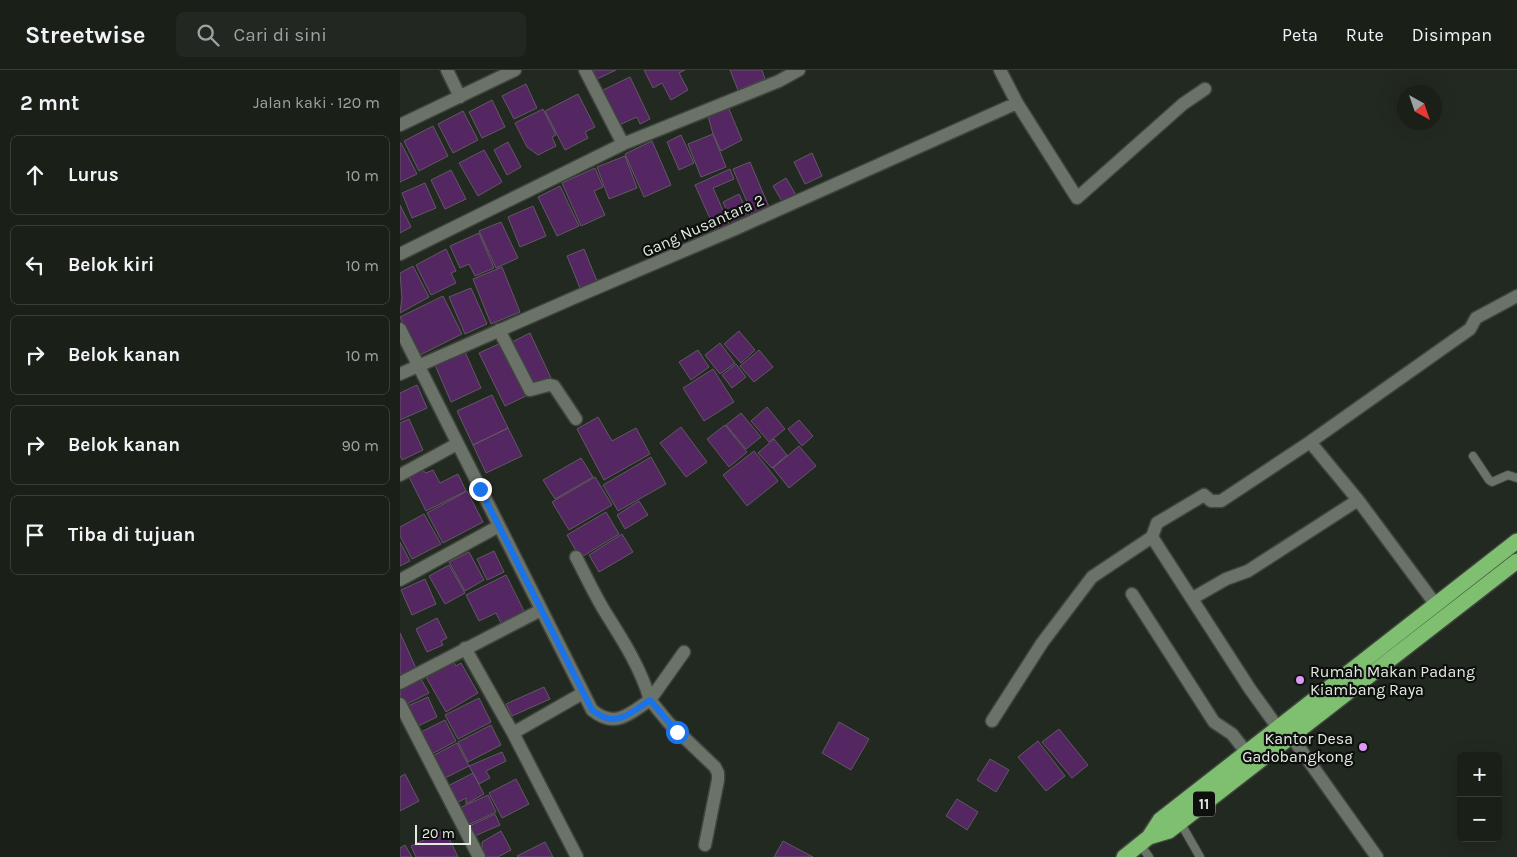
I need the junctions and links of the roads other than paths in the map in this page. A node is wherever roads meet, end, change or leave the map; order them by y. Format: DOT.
graph roads {
  1 [pos="447,70"];
  2 [pos="486,70"];
  3 [pos="515,70"];
  4 [pos="585,70"];
  5 [pos="799,70"];
  6 [pos="1000,70"];
  7 [pos="776,75"];
  8 [pos="492,82"];
  9 [pos="1205,89"];
  10 [pos="460,97"];
  11 [pos="1016,103"];
  12 [pos="400,126"];
  13 [pos="622,144"];
  14 [pos="400,254"];
  15 [pos="1517,296"];
  16 [pos="400,329"];
  17 [pos="499,330"];
  18 [pos="418,365"];
  19 [pos="400,374"];
  20 [pos="576,419"];
  21 [pos="1310,442"];
  22 [pos="457,444"];
  23 [pos="1473,456"];
  24 [pos="400,475"];
  25 [pos="1517,478"];
  26 [pos="1358,500"];
  27 [pos="499,526"];
  28 [pos="1152,537"];
  29 [pos="1517,541"];
  30 [pos="576,557"];
  31 [pos="1517,561"];
  32 [pos="400,580"];
  33 [pos="1132,594"];
  34 [pos="1193,598"];
  35 [pos="1436,605"];
  36 [pos="542,610"];
  37 [pos="465,648"];
  38 [pos="684,652"];
  39 [pos="400,683"];
  40 [pos="583,693"];
  41 [pos="650,700"];
  42 [pos="400,704"];
  43 [pos="992,721"];
  44 [pos="404,725"];
  45 [pos="1278,728"];
  46 [pos="513,733"];
  47 [pos="1291,736"];
  48 [pos="1247,753"];
  49 [pos="1180,822"];
  50 [pos="1144,841"];
  51 [pos="705,845"];
  52 [pos="479,857"];
  53 [pos="577,857"];
  54 [pos="1124,857"];
  55 [pos="1149,857"];
  56 [pos="1200,857"];
  57 [pos="1377,857"];
  1 -- 10 [label="street"];
  2 -- 8 [label="street"];
  3 -- 8 [label="street"];
  4 -- 13 [label="street"];
  5 -- 7 [label="street"];
  6 -- 11 [label="street"];
  7 -- 13 [label="street"];
  8 -- 10 [label="street"];
  9 -- 11 [label="street"];
  10 -- 12 [label="street"];
  11 -- 17 [label="street, Gang Nusantara 2"];
  13 -- 14 [label="street"];
  15 -- 21 [label="street"];
  16 -- 18 [label="street"];
  17 -- 18 [label="street, Gang Nusantara 2"];
  17 -- 20 [label="street"];
  18 -- 19 [label="street, Gang Nusantara 2"];
  18 -- 22 [label="street"];
  21 -- 26 [label="street"];
  21 -- 28 [label="street"];
  22 -- 24 [label="street"];
  22 -- 27 [label="street"];
  23 -- 25 [label="lane"];
  26 -- 34 [label="street"];
  26 -- 35 [label="street"];
  27 -- 32 [label="street"];
  27 -- 36 [label="street"];
  28 -- 34 [label="street"];
  28 -- 43 [label="street"];
  29 -- 35 [label="highway, 11"];
  30 -- 41 [label="street"];
  31 -- 47 [label="highway, 11"];
  33 -- 48 [label="street"];
  34 -- 45 [label="street"];
  35 -- 45 [label="highway, 11"];
  36 -- 37 [label="street"];
  36 -- 40 [label="street"];
  37 -- 39 [label="street"];
  37 -- 46 [label="street"];
  38 -- 41 [label="street"];
  40 -- 41 [label="street"];
  40 -- 46 [label="street"];
  41 -- 51 [label="street"];
  42 -- 44 [label="street"];
  44 -- 52 [label="street"];
  45 -- 48 [label="highway, 11"];
  46 -- 53 [label="street"];
  47 -- 49 [label="highway, 11"];
  47 -- 57 [label="street"];
  48 -- 50 [label="highway, 11"];
  49 -- 50 [label="highway, 11"];
  49 -- 56 [label="lane"];
  50 -- 54 [label="highway, 11"];
  50 -- 55 [label="lane"];
}
